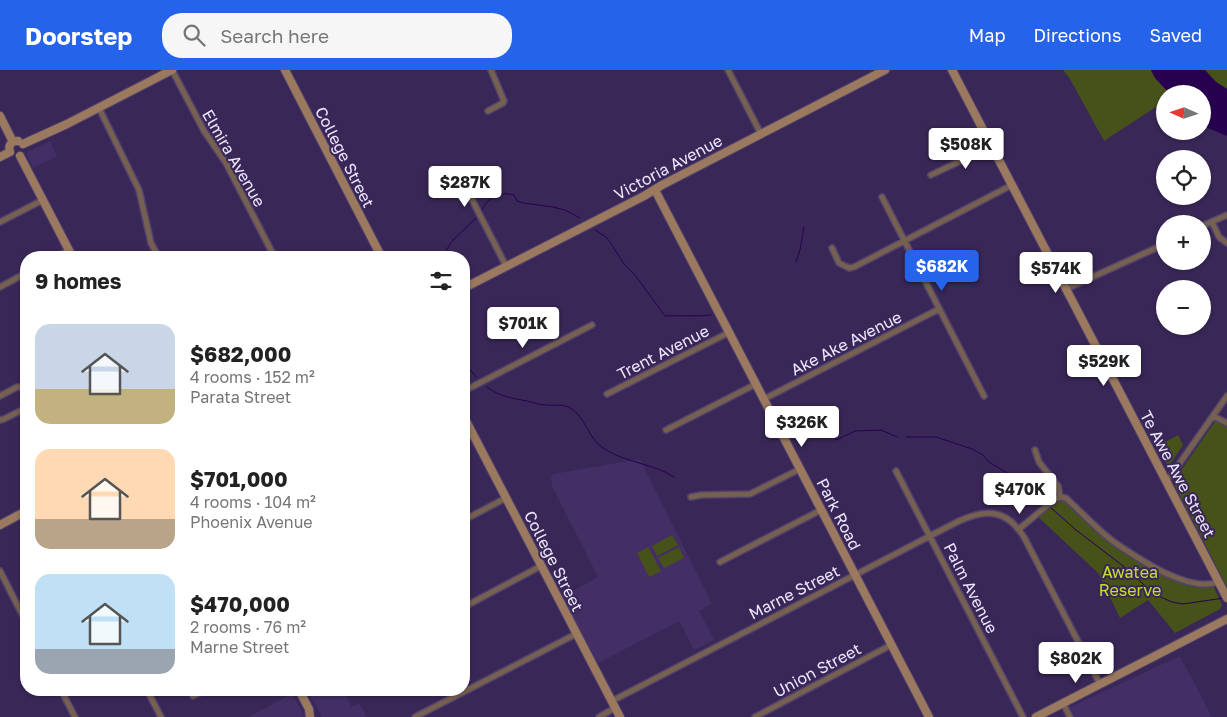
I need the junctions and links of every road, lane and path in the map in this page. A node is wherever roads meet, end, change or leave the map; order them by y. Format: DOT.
graph roads {
  1 [pos="285,70"];
  2 [pos="491,70"];
  3 [pos="728,70"];
  4 [pos="885,70"];
  5 [pos="952,70"];
  6 [pos="169,71"];
  7 [pos="99,108"];
  8 [pos="488,111"];
  9 [pos="0,116"];
  10 [pos="761,134"];
  11 [pos="13,142"];
  12 [pos="23,144"];
  13 [pos="994,148"];
  14 [pos="10,152"];
  15 [pos="20,156"];
  16 [pos="0,157"];
  17 [pos="490,170"];
  18 [pos="932,175"];
  19 [pos="1012,185"];
  20 [pos="656,190"];
  21 [pos="882,197"];
  22 [pos="43,200"];
  23 [pos="1227,215"];
  24 [pos="0,222"];
  25 [pos="1212,222"];
  26 [pos="904,240"];
  27 [pos="1227,243"];
  28 [pos="832,248"];
  29 [pos="1156,248"];
  30 [pos="69,251"];
  31 [pos="155,251"];
  32 [pos="271,251"];
  33 [pos="378,251"];
  34 [pos="506,266"];
  35 [pos="20,276"];
  36 [pos="470,285"];
  37 [pos="0,287"];
  38 [pos="1066,289"];
  39 [pos="939,308"];
  40 [pos="592,325"];
  41 [pos="730,332"];
  42 [pos="756,384"];
  43 [pos="20,387"];
  44 [pos="470,388"];
  45 [pos="607,394"];
  46 [pos="0,396"];
  47 [pos="984,396"];
  48 [pos="1227,396"];
  49 [pos="764,399"];
  50 [pos="20,411"];
  51 [pos="1213,416"];
  52 [pos="0,420"];
  53 [pos="1227,424"];
  54 [pos="666,430"];
  55 [pos="470,436"];
  56 [pos="1035,450"];
  57 [pos="800,469"];
  58 [pos="896,471"];
  59 [pos="1166,479"];
  60 [pos="691,497"];
  61 [pos="1060,497"];
  62 [pos="506,498"];
  63 [pos="821,510"];
  64 [pos="20,514"];
  65 [pos="470,517"];
  66 [pos="0,525"];
  67 [pos="1020,529"];
  68 [pos="930,536"];
  69 [pos="1208,560"];
  70 [pos="720,562"];
  71 [pos="541,566"];
  72 [pos="0,571"];
  73 [pos="855,575"];
  74 [pos="1218,582"];
  75 [pos="1227,590"];
  76 [pos="1227,598"];
  77 [pos="470,604"];
  78 [pos="20,610"];
  79 [pos="1227,619"];
  80 [pos="576,634"];
  81 [pos="891,644"];
  82 [pos="1100,684"];
  83 [pos="470,689"];
  84 [pos="64,696"];
  85 [pos="150,696"];
  86 [pos="304,696"];
  87 [pos="456,696"];
  88 [pos="1063,703"];
  89 [pos="614,704"];
  90 [pos="309,713"];
  91 [pos="75,717"];
  92 [pos="161,717"];
  93 [pos="316,717"];
  94 [pos="415,717"];
  95 [pos="599,717"];
  96 [pos="620,717"];
  97 [pos="756,717"];
  98 [pos="929,717"];
  99 [pos="1023,717"];
  100 [pos="1036,717"];
  101 [pos="1070,717"];
  1 -- 33 [label="street, College Street"];
  2 -- 8 [label="street"];
  3 -- 10 [label="street"];
  4 -- 10 [label="street, Victoria Avenue"];
  5 -- 13 [label="street, Te Awe Awe Street"];
  6 -- 7 [label="street"];
  6 -- 32 [label="street, Elmira Avenue"];
  7 -- 12 [label="street"];
  7 -- 31 [label="street"];
  9 -- 11 [label="street"];
  10 -- 20 [label="street, Victoria Avenue"];
  11 -- 12 [label="street"];
  11 -- 14 [label="street"];
  12 -- 15 [label="street"];
  13 -- 18 [label="street"];
  13 -- 19 [label="street, Te Awe Awe Street"];
  14 -- 15 [label="street"];
  14 -- 16 [label="street"];
  15 -- 22 [label="street"];
  17 -- 34 [label="street"];
  19 -- 26 [label="street"];
  19 -- 38 [label="street, Te Awe Awe Street"];
  20 -- 34 [label="street, Victoria Avenue"];
  20 -- 41 [label="street, Park Road"];
  21 -- 26 [label="street"];
  22 -- 24 [label="street"];
  22 -- 30 [label="street"];
  23 -- 25 [label="street"];
  25 -- 27 [label="street"];
  26 -- 28 [label="street"];
  26 -- 39 [label="street"];
  29 -- 38 [label="street"];
  34 -- 36 [label="street, Victoria Avenue"];
  35 -- 37 [label="street"];
  38 -- 59 [label="street, Te Awe Awe Street"];
  39 -- 47 [label="street"];
  39 -- 49 [label="street, Ake Ake Avenue"];
  40 -- 44 [label="street"];
  41 -- 42 [label="street, Park Road"];
  41 -- 45 [label="street, Trent Avenue"];
  42 -- 49 [label="street, Park Road"];
  42 -- 54 [label="street"];
  43 -- 46 [label="street"];
  48 -- 51 [label="street"];
  49 -- 57 [label="street, Park Road"];
  50 -- 52 [label="street"];
  51 -- 53 [label="street"];
  51 -- 59 [label="street"];
  55 -- 62 [label="street, College Street"];
  56 -- 61 [label="street"];
  57 -- 60 [label="street"];
  57 -- 63 [label="street, Park Road"];
  58 -- 68 [label="street, Palm Avenue"];
  59 -- 69 [label="street, Te Awe Awe Street"];
  61 -- 67 [label="street"];
  61 -- 74 [label="street"];
  62 -- 65 [label="street"];
  62 -- 71 [label="street, College Street"];
  63 -- 70 [label="street"];
  63 -- 73 [label="street, Park Road"];
  64 -- 66 [label="street"];
  67 -- 68 [label="street, Marne Street"];
  67 -- 82 [label="street, Marne Street"];
  68 -- 73 [label="street, Marne Street"];
  68 -- 99 [label="street, Palm Avenue"];
  69 -- 74 [label="street, Te Awe Awe Street"];
  69 -- 75 [label="street"];
  71 -- 77 [label="street"];
  71 -- 80 [label="street, College Street"];
  72 -- 78 [label="street"];
  73 -- 81 [label="street, Park Road"];
  73 -- 89 [label="street, Marne Street"];
  74 -- 76 [label="street, Te Awe Awe Street"];
  79 -- 82 [label="street"];
  80 -- 83 [label="street"];
  80 -- 89 [label="street, College Street"];
  81 -- 97 [label="street, Union Street"];
  81 -- 98 [label="street, Park Road"];
  82 -- 88 [label="street"];
  84 -- 91 [label="street"];
  85 -- 92 [label="street"];
  86 -- 90 [label="street"];
  87 -- 94 [label="street"];
  88 -- 100 [label="street"];
  88 -- 101 [label="street"];
  89 -- 95 [label="street, Marne Street"];
  89 -- 96 [label="street, College Street"];
  90 -- 93 [label="street"];
}
